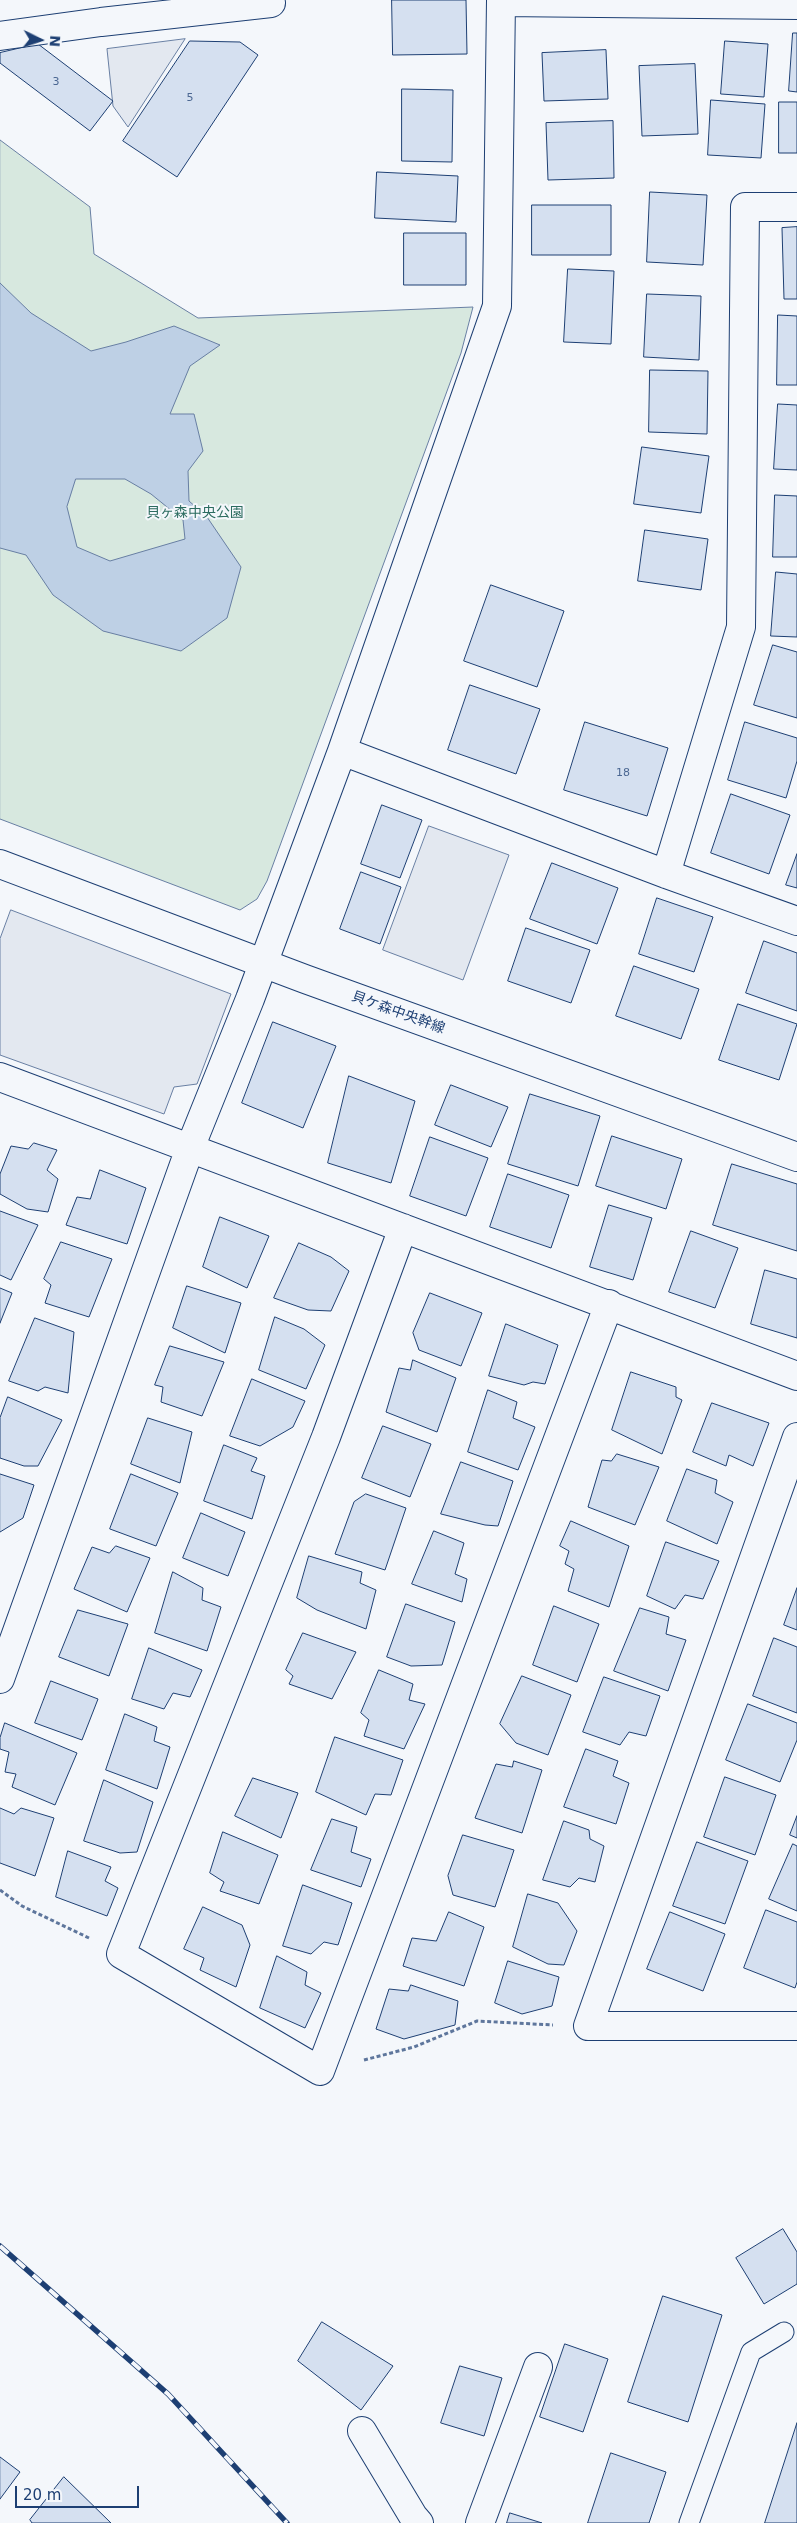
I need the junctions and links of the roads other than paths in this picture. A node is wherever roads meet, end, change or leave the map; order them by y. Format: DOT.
graph roads {
  1 [pos="270,0"];
  2 [pos="501,1"];
  3 [pos="797,5"];
  4 [pos="100,11"];
  5 [pos="0,36"];
  6 [pos="797,207"];
  7 [pos="342,751"];
  8 [pos="0,864"];
  9 [pos="666,874"];
  10 [pos="797,921"];
  11 [pos="262,962"];
  12 [pos="0,1077"];
  13 [pos="190,1148"];
  14 [pos="797,1157"];
  15 [pos="403,1228"];
  16 [pos="609,1304"];
  17 [pos="797,1376"];
  18 [pos="797,1437"];
  19 [pos="0,1679"];
  20 [pos="797,2026"];
  21 [pos="784,2332"];
  22 [pos="538,2367"];
  23 [pos="362,2431"];
  24 [pos="419,2523"];
  25 [pos="480,2523"];
  26 [pos="688,2523"];
  1 -- 4 [label="street"];
  2 -- 3 [label="street"];
  2 -- 7 [label="street"];
  4 -- 5 [label="street"];
  6 -- 9 [label="street"];
  7 -- 9 [label="street"];
  7 -- 11 [label="street"];
  8 -- 11 [label="street, 貝ケ森中央幹線"];
  9 -- 10 [label="street"];
  11 -- 13 [label="street"];
  11 -- 14 [label="street, 貝ケ森中央幹線"];
  12 -- 13 [label="street"];
  13 -- 15 [label="street"];
  13 -- 19 [label="street"];
  15 -- 16 [label="street"];
  15 -- 16 [label="street"];
  16 -- 17 [label="street"];
  18 -- 20 [label="street"];
  21 -- 26 [label="lane"];
  22 -- 25 [label="street"];
  23 -- 24 [label="street"];
}
